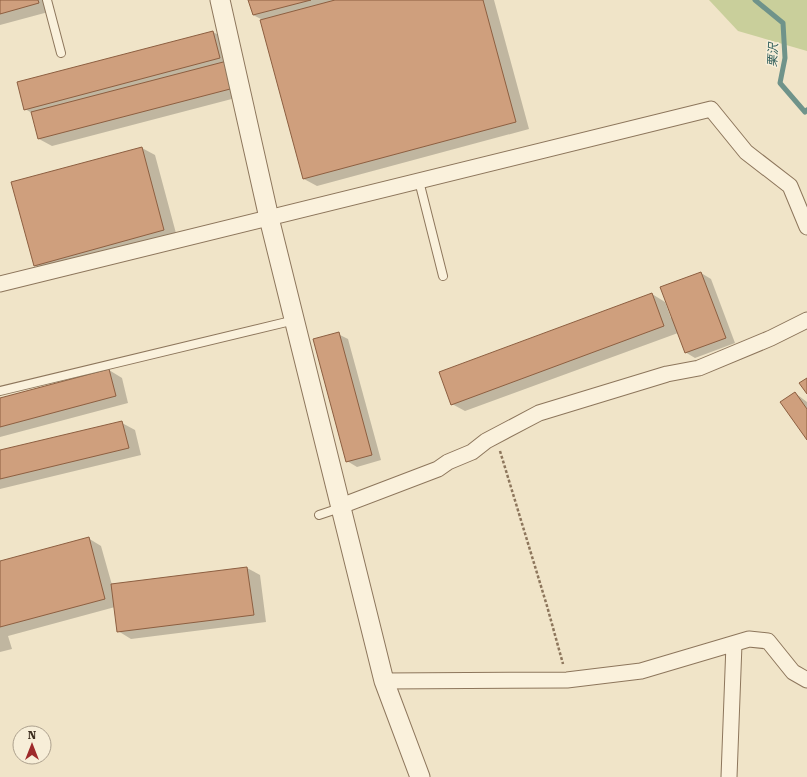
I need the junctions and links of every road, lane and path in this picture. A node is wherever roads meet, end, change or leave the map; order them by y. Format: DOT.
graph roads {
  1 [pos="47,0"];
  2 [pos="220,0"];
  3 [pos="61,54"];
  4 [pos="419,181"];
  5 [pos="269,218"];
  6 [pos="807,227"];
  7 [pos="442,276"];
  8 [pos="0,284"];
  9 [pos="296,320"];
  10 [pos="807,320"];
  11 [pos="0,391"];
  12 [pos="496,437"];
  13 [pos="341,506"];
  14 [pos="319,515"];
  15 [pos="734,644"];
  16 [pos="567,680"];
  17 [pos="807,680"];
  18 [pos="384,681"];
  19 [pos="420,777"];
  20 [pos="729,777"];
  1 -- 3 [label="lane"];
  2 -- 5 [label="street"];
  4 -- 5 [label="street"];
  4 -- 6 [label="street"];
  4 -- 7 [label="lane"];
  5 -- 8 [label="street"];
  5 -- 9 [label="street"];
  9 -- 11 [label="lane"];
  9 -- 13 [label="street"];
  10 -- 12 [label="street"];
  12 -- 13 [label="street"];
  12 -- 16 [label="path"];
  13 -- 14 [label="lane"];
  13 -- 18 [label="street"];
  15 -- 16 [label="street"];
  15 -- 17 [label="street"];
  15 -- 20 [label="street"];
  16 -- 18 [label="street"];
  18 -- 19 [label="street"];
}
